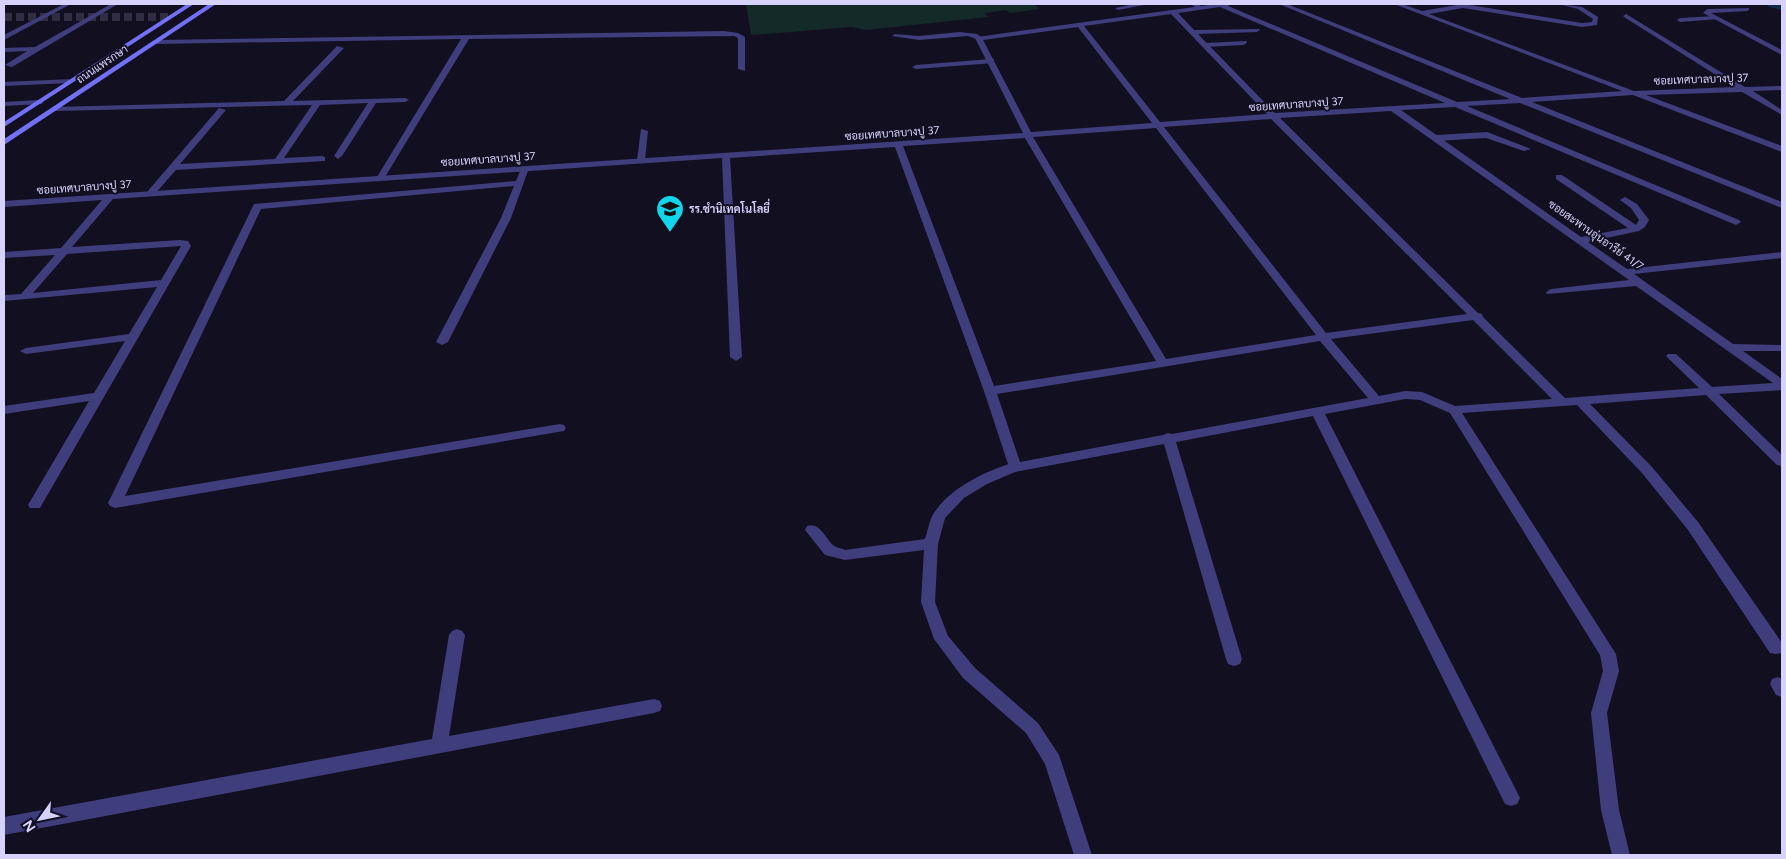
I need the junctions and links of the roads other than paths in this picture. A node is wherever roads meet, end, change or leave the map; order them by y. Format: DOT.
graph roads {
  1 [pos="68,4"];
  2 [pos="115,4"];
  3 [pos="191,4"];
  4 [pos="213,4"];
  5 [pos="1146,4"];
  6 [pos="1193,4"];
  7 [pos="1225,4"];
  8 [pos="1282,4"];
  9 [pos="1397,4"];
  10 [pos="1562,4"];
  11 [pos="1118,8"];
  12 [pos="1201,8"];
  13 [pos="1747,9"];
  14 [pos="1173,12"];
  15 [pos="1421,13"];
  16 [pos="1626,16"];
  17 [pos="1716,18"];
  18 [pos="1680,20"];
  19 [pos="1080,25"];
  20 [pos="1257,30"];
  21 [pos="1193,32"];
  22 [pos="467,36"];
  23 [pos="895,36"];
  24 [pos="4,38"];
  25 [pos="979,38"];
  26 [pos="156,42"];
  27 [pos="1243,43"];
  28 [pos="1205,45"];
  29 [pos="340,48"];
  30 [pos="4,50"];
  31 [pos="35,50"];
  32 [pos="1782,53"];
  33 [pos="990,61"];
  34 [pos="9,65"];
  35 [pos="916,68"];
  36 [pos="742,69"];
  37 [pos="70,81"];
  38 [pos="4,84"];
  39 [pos="1782,88"];
  40 [pos="1745,89"];
  41 [pos="1634,93"];
  42 [pos="405,100"];
  43 [pos="1523,100"];
  44 [pos="372,101"];
  45 [pos="39,102"];
  46 [pos="318,102"];
  47 [pos="286,103"];
  48 [pos="4,104"];
  49 [pos="1460,105"];
  50 [pos="54,109"];
  51 [pos="1394,109"];
  52 [pos="222,110"];
  53 [pos="1782,113"];
  54 [pos="1273,116"];
  55 [pos="4,124"];
  56 [pos="1158,126"];
  57 [pos="644,131"];
  58 [pos="1028,135"];
  59 [pos="1436,138"];
  60 [pos="4,143"];
  61 [pos="898,144"];
  62 [pos="1527,149"];
  63 [pos="1782,149"];
  64 [pos="726,155"];
  65 [pos="338,156"];
  66 [pos="322,158"];
  67 [pos="641,160"];
  68 [pos="278,161"];
  69 [pos="174,167"];
  70 [pos="525,168"];
  71 [pos="382,177"];
  72 [pos="1558,177"];
  73 [pos="520,183"];
  74 [pos="150,194"];
  75 [pos="112,196"];
  76 [pos="1625,200"];
  77 [pos="4,204"];
  78 [pos="1782,205"];
  79 [pos="1736,222"];
  80 [pos="1636,229"];
  81 [pos="1582,240"];
  82 [pos="65,249"];
  83 [pos="4,255"];
  84 [pos="1782,255"];
  85 [pos="1626,272"];
  86 [pos="1640,282"];
  87 [pos="164,283"];
  88 [pos="1551,292"];
  89 [pos="24,297"];
  90 [pos="4,298"];
  91 [pos="1478,316"];
  92 [pos="133,337"];
  93 [pos="1323,337"];
  94 [pos="442,342"];
  95 [pos="1731,347"];
  96 [pos="1782,348"];
  97 [pos="26,351"];
  98 [pos="1672,356"];
  99 [pos="736,358"];
  100 [pos="1163,363"];
  101 [pos="1782,385"];
  102 [pos="990,391"];
  103 [pos="1711,393"];
  104 [pos="99,396"];
  105 [pos="1375,399"];
  106 [pos="1581,402"];
  107 [pos="1563,403"];
  108 [pos="4,410"];
  109 [pos="1454,410"];
  110 [pos="1318,411"];
  111 [pos="560,428"];
  112 [pos="1168,437"];
  113 [pos="1782,462"];
  114 [pos="1015,467"];
  115 [pos="35,505"];
  116 [pos="812,530"];
  117 [pos="931,544"];
  118 [pos="457,634"];
  119 [pos="1776,648"];
  120 [pos="1234,659"];
  121 [pos="654,706"];
  122 [pos="440,746"];
  123 [pos="1511,798"];
  124 [pos="4,826"];
  125 [pos="1084,855"];
  126 [pos="1621,855"];
  1 -- 24 [label="street"];
  2 -- 31 [label="street"];
  3 -- 37 [label="main road, ถนนแพรกษา"];
  4 -- 26 [label="main road, ถนนแพรกษา"];
  5 -- 11 [label="street"];
  6 -- 12 [label="street"];
  7 -- 12 [label="street"];
  7 -- 49 [label="street"];
  8 -- 43 [label="street"];
  9 -- 15 [label="street"];
  10 -- 15 [label="street"];
  12 -- 14 [label="street"];
  13 -- 17 [label="street"];
  14 -- 19 [label="street"];
  14 -- 21 [label="street"];
  15 -- 41 [label="street"];
  16 -- 40 [label="street"];
  17 -- 18 [label="street"];
  17 -- 32 [label="street"];
  19 -- 25 [label="street"];
  19 -- 56 [label="street"];
  20 -- 21 [label="street"];
  21 -- 28 [label="street"];
  22 -- 26 [label="street"];
  22 -- 36 [label="street"];
  22 -- 71 [label="street"];
  23 -- 25 [label="street"];
  25 -- 33 [label="street"];
  26 -- 50 [label="main road, ถนนแพรกษา"];
  27 -- 28 [label="street"];
  28 -- 54 [label="street"];
  29 -- 47 [label="street"];
  30 -- 31 [label="street"];
  31 -- 34 [label="street"];
  33 -- 35 [label="street"];
  33 -- 58 [label="street"];
  37 -- 38 [label="street"];
  37 -- 45 [label="main road, ถนนแพรกษา"];
  39 -- 40 [label="street, ซอยเทศบาลบางปู 37"];
  40 -- 41 [label="street, ซอยเทศบาลบางปู 37"];
  40 -- 53 [label="street"];
  41 -- 43 [label="street, ซอยเทศบาลบางปู 37"];
  41 -- 63 [label="street"];
  42 -- 44 [label="street"];
  43 -- 49 [label="street, ซอยเทศบาลบางปู 37"];
  43 -- 78 [label="street"];
  44 -- 46 [label="street"];
  44 -- 65 [label="street"];
  45 -- 48 [label="street"];
  45 -- 55 [label="main road, ถนนแพรกษา"];
  46 -- 47 [label="street"];
  46 -- 68 [label="street"];
  47 -- 50 [label="street"];
  49 -- 51 [label="street, ซอยเทศบาลบางปู 37"];
  49 -- 79 [label="street"];
  50 -- 60 [label="main road, ถนนแพรกษา"];
  51 -- 54 [label="street, ซอยเทศบาลบางปู 37"];
  51 -- 59 [label="street, ซอยสะพานอุ่นอารีย์ 41/7"];
  52 -- 69 [label="street"];
  54 -- 56 [label="street, ซอยเทศบาลบางปู 37"];
  54 -- 91 [label="street"];
  56 -- 58 [label="street, ซอยเทศบาลบางปู 37"];
  56 -- 93 [label="street"];
  57 -- 67 [label="street"];
  58 -- 61 [label="street, ซอยเทศบาลบางปู 37"];
  58 -- 100 [label="street"];
  59 -- 62 [label="street"];
  59 -- 81 [label="street, ซอยสะพานอุ่นอารีย์ 41/7"];
  61 -- 64 [label="street, ซอยเทศบาลบางปู 37"];
  61 -- 102 [label="street"];
  64 -- 67 [label="street, ซอยเทศบาลบางปู 37"];
  64 -- 99 [label="street"];
  66 -- 68 [label="street"];
  67 -- 70 [label="street, ซอยเทศบาลบางปู 37"];
  68 -- 69 [label="street"];
  69 -- 74 [label="street"];
  70 -- 71 [label="street, ซอยเทศบาลบางปู 37"];
  70 -- 73 [label="street"];
  71 -- 74 [label="street, ซอยเทศบาลบางปู 37"];
  72 -- 80 [label="street"];
  73 -- 94 [label="street"];
  73 -- 111 [label="street"];
  74 -- 75 [label="street, ซอยเทศบาลบางปู 37"];
  75 -- 77 [label="street, ซอยเทศบาลบางปู 37"];
  75 -- 82 [label="street"];
  76 -- 80 [label="street"];
  80 -- 81 [label="street"];
  81 -- 85 [label="street, ซอยสะพานอุ่นอารีย์ 41/7"];
  82 -- 83 [label="street"];
  82 -- 87 [label="street"];
  82 -- 89 [label="street"];
  84 -- 85 [label="street"];
  85 -- 86 [label="street, ซอยสะพานอุ่นอารีย์ 41/7"];
  86 -- 88 [label="street"];
  86 -- 95 [label="street, ซอยสะพานอุ่นอารีย์ 41/7"];
  87 -- 89 [label="street"];
  87 -- 92 [label="street"];
  89 -- 90 [label="street"];
  91 -- 93 [label="street"];
  91 -- 107 [label="street"];
  92 -- 97 [label="street"];
  92 -- 104 [label="street"];
  93 -- 100 [label="street"];
  93 -- 105 [label="street"];
  95 -- 96 [label="street"];
  95 -- 101 [label="street, ซอยสะพานอุ่นอารีย์ 41/7"];
  98 -- 103 [label="street"];
  100 -- 102 [label="street"];
  101 -- 103 [label="street"];
  102 -- 114 [label="street"];
  103 -- 106 [label="street"];
  103 -- 113 [label="street"];
  104 -- 108 [label="street"];
  104 -- 115 [label="street"];
  105 -- 109 [label="street"];
  105 -- 110 [label="street"];
  106 -- 107 [label="street"];
  106 -- 119 [label="street"];
  107 -- 109 [label="street"];
  109 -- 126 [label="street"];
  110 -- 112 [label="street"];
  110 -- 123 [label="street"];
  112 -- 114 [label="street"];
  112 -- 120 [label="street"];
  114 -- 117 [label="street"];
  116 -- 117 [label="street"];
  117 -- 125 [label="street"];
  118 -- 122 [label="street"];
  121 -- 122 [label="street"];
  122 -- 124 [label="street"];
}
